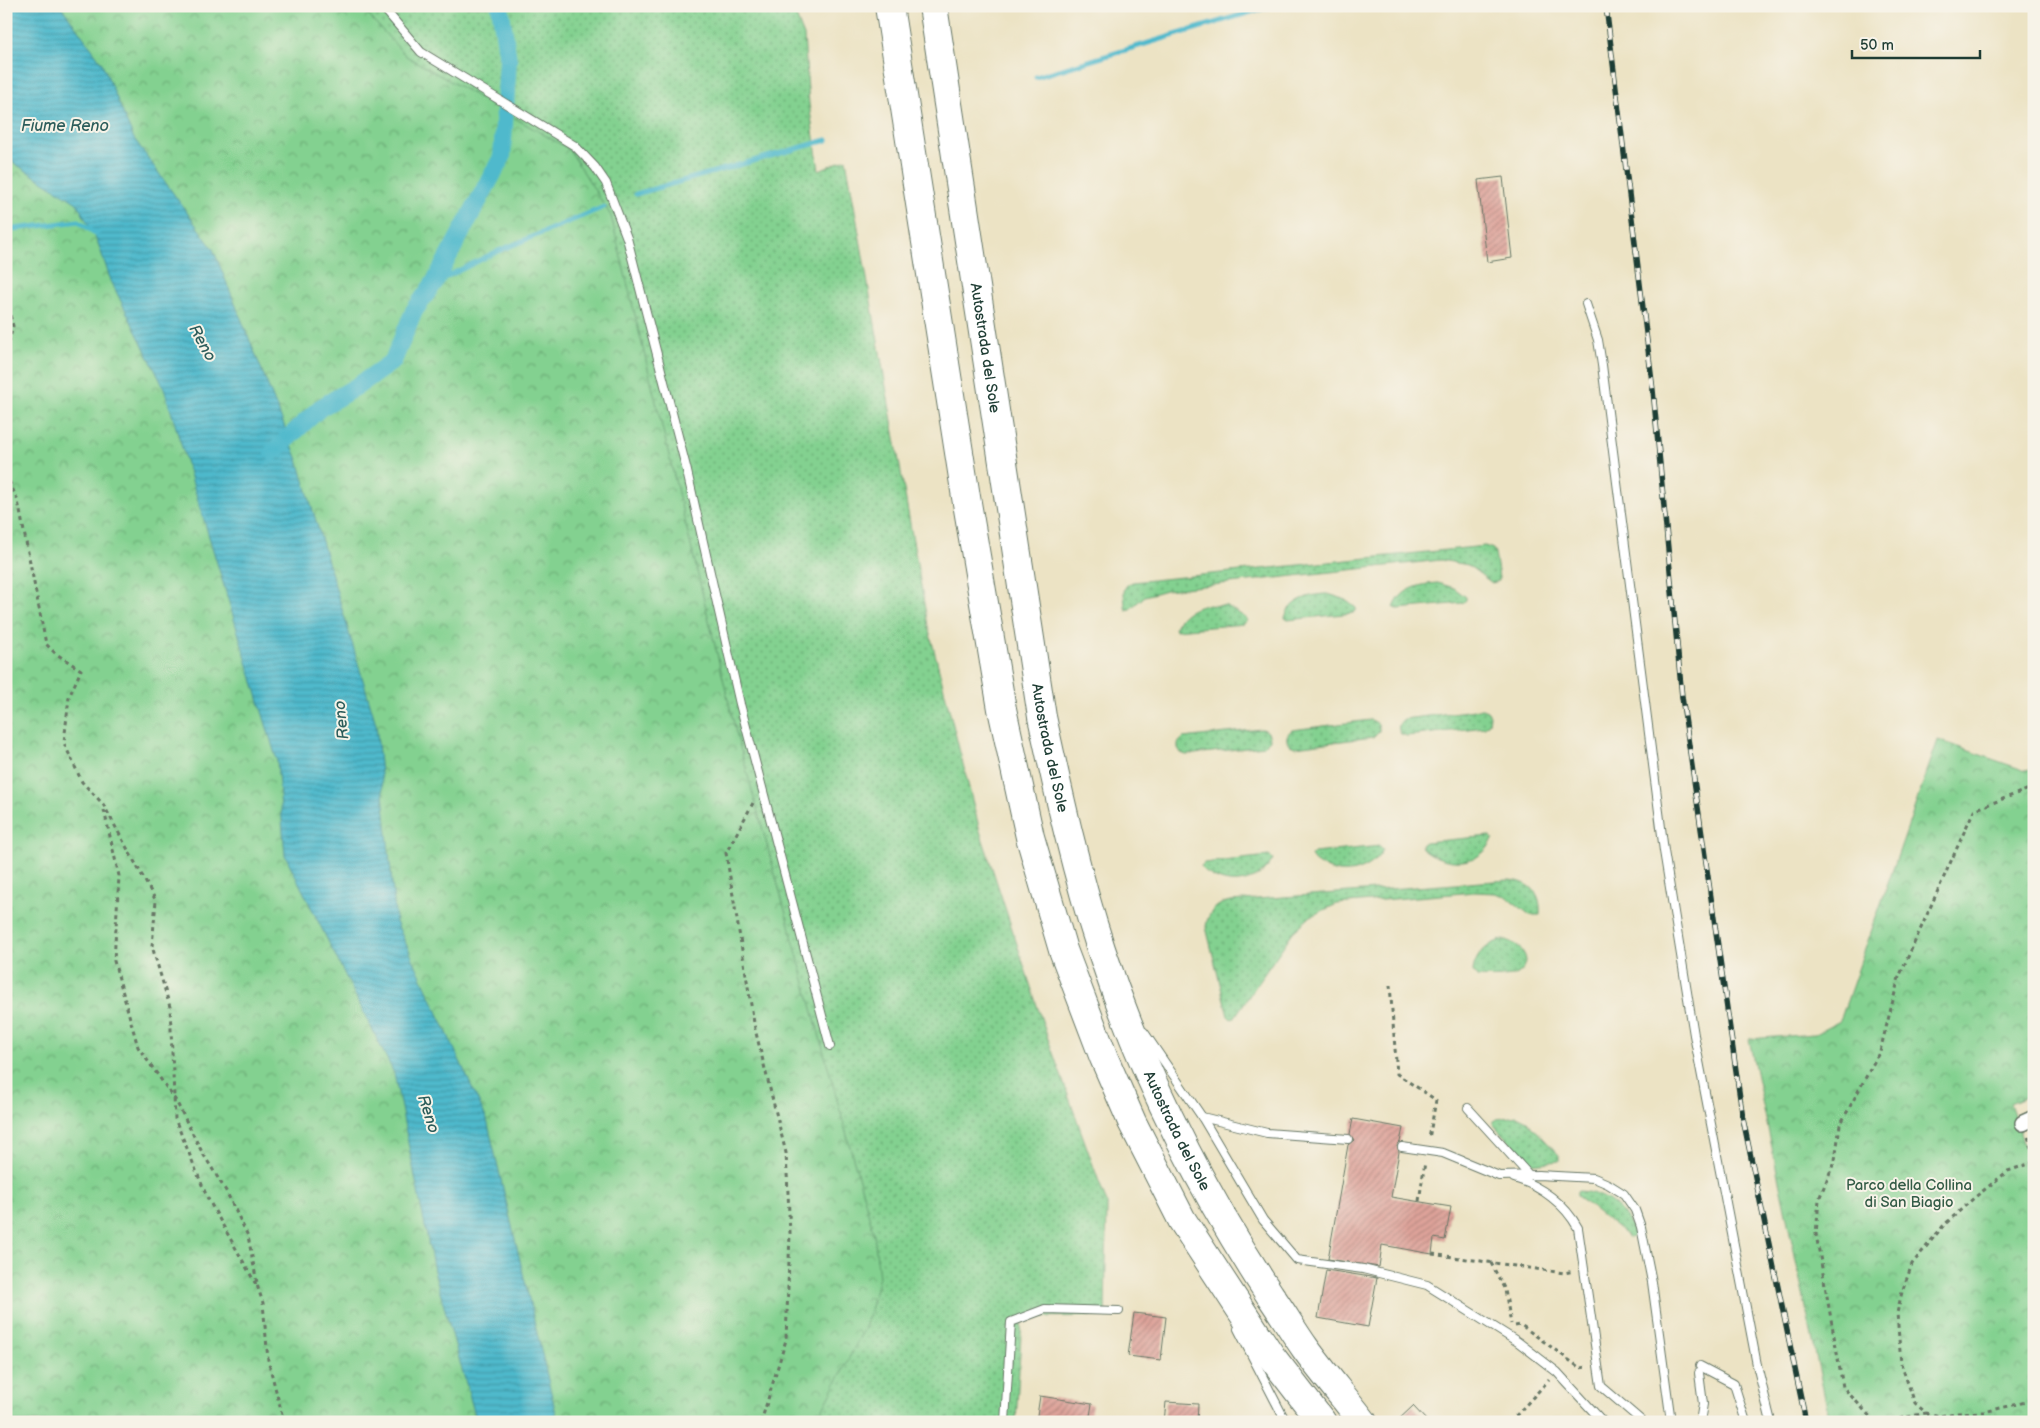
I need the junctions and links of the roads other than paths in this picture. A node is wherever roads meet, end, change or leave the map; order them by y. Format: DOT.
graph roads {
  1 [pos="382,6"];
  2 [pos="889,6"];
  3 [pos="932,6"];
  4 [pos="1586,304"];
  5 [pos="1115,989"];
  6 [pos="830,1046"];
  7 [pos="1468,1108"];
  8 [pos="1202,1117"];
  9 [pos="1348,1139"];
  10 [pos="1402,1146"];
  11 [pos="1507,1176"];
  12 [pos="1529,1176"];
  13 [pos="1182,1220"];
  14 [pos="1223,1299"];
  15 [pos="1119,1311"];
  16 [pos="1236,1325"];
  17 [pos="1005,1422"];
  18 [pos="1286,1422"];
  19 [pos="1322,1422"];
  20 [pos="1363,1422"];
  21 [pos="1603,1422"];
  22 [pos="1644,1422"];
  23 [pos="1671,1422"];
  24 [pos="1700,1422"];
  25 [pos="1746,1422"];
  26 [pos="1771,1422"];
  1 -- 6 [label="lane"];
  2 -- 13 [label="highway"];
  3 -- 5 [label="highway, Autostrada del Sole"];
  4 -- 26 [label="lane"];
  5 -- 8 [label="lane"];
  5 -- 20 [label="highway, Autostrada del Sole"];
  7 -- 12 [label="lane"];
  8 -- 9 [label="lane"];
  8 -- 21 [label="lane"];
  10 -- 11 [label="lane"];
  11 -- 12 [label="lane"];
  11 -- 22 [label="lane"];
  12 -- 23 [label="lane"];
  13 -- 14 [label="lane"];
  13 -- 19 [label="highway"];
  15 -- 17 [label="lane"];
  16 -- 18 [label="lane"];
  24 -- 25 [label="lane"];
}
